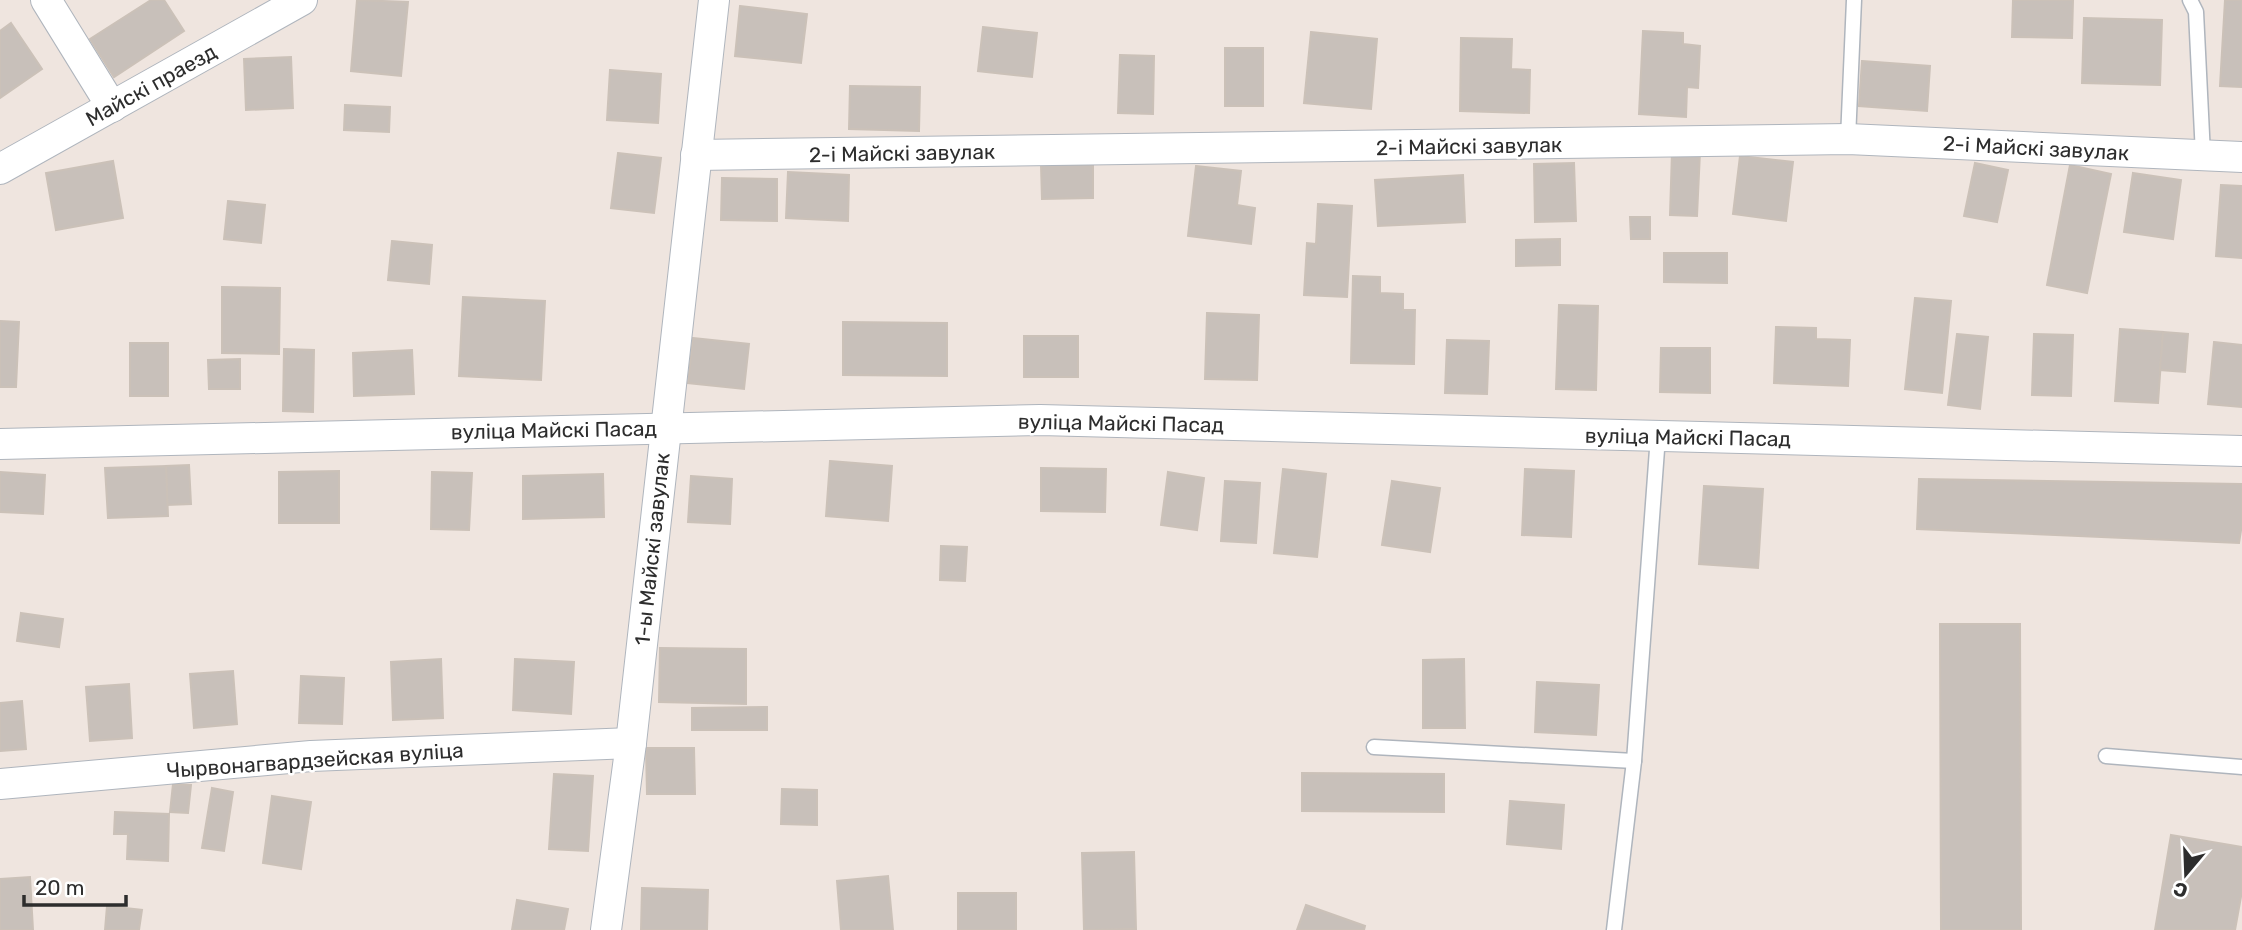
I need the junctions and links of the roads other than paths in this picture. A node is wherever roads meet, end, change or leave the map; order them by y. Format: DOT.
graph roads {
  1 [pos="46,0"];
  2 [pos="302,0"];
  3 [pos="714,0"];
  4 [pos="1854,0"];
  5 [pos="2190,0"];
  6 [pos="112,107"];
  7 [pos="1848,139"];
  8 [pos="696,155"];
  9 [pos="2203,155"];
  10 [pos="2242,157"];
  11 [pos="0,169"];
  12 [pos="666,427"];
  13 [pos="1658,436"];
  14 [pos="0,444"];
  15 [pos="2242,451"];
  16 [pos="631,743"];
  17 [pos="1374,747"];
  18 [pos="2106,756"];
  19 [pos="1634,761"];
  20 [pos="2242,766"];
  21 [pos="0,784"];
  22 [pos="606,930"];
  23 [pos="1615,930"];
  1 -- 6 [label="street"];
  2 -- 6 [label="street, Майскі праезд"];
  3 -- 8 [label="street, 1-ы Майскі завулак"];
  4 -- 7 [label="lane"];
  5 -- 9 [label="lane"];
  6 -- 11 [label="street, Майскі праезд"];
  7 -- 8 [label="street, 2-і Майскі завулак"];
  7 -- 9 [label="street, 2-і Майскі завулак"];
  8 -- 12 [label="street, 1-ы Майскі завулак"];
  9 -- 10 [label="street, 2-і Майскі завулак"];
  12 -- 13 [label="street, вуліца Майскі Пасад"];
  12 -- 14 [label="street, вуліца Майскі Пасад"];
  12 -- 16 [label="street, 1-ы Майскі завулак"];
  13 -- 15 [label="street, вуліца Майскі Пасад"];
  13 -- 19 [label="lane"];
  16 -- 21 [label="street, Чырвонагвардзейская вуліца"];
  16 -- 22 [label="street, 1-ы Майскі завулак"];
  17 -- 19 [label="lane"];
  18 -- 20 [label="lane"];
  19 -- 23 [label="lane"];
}
